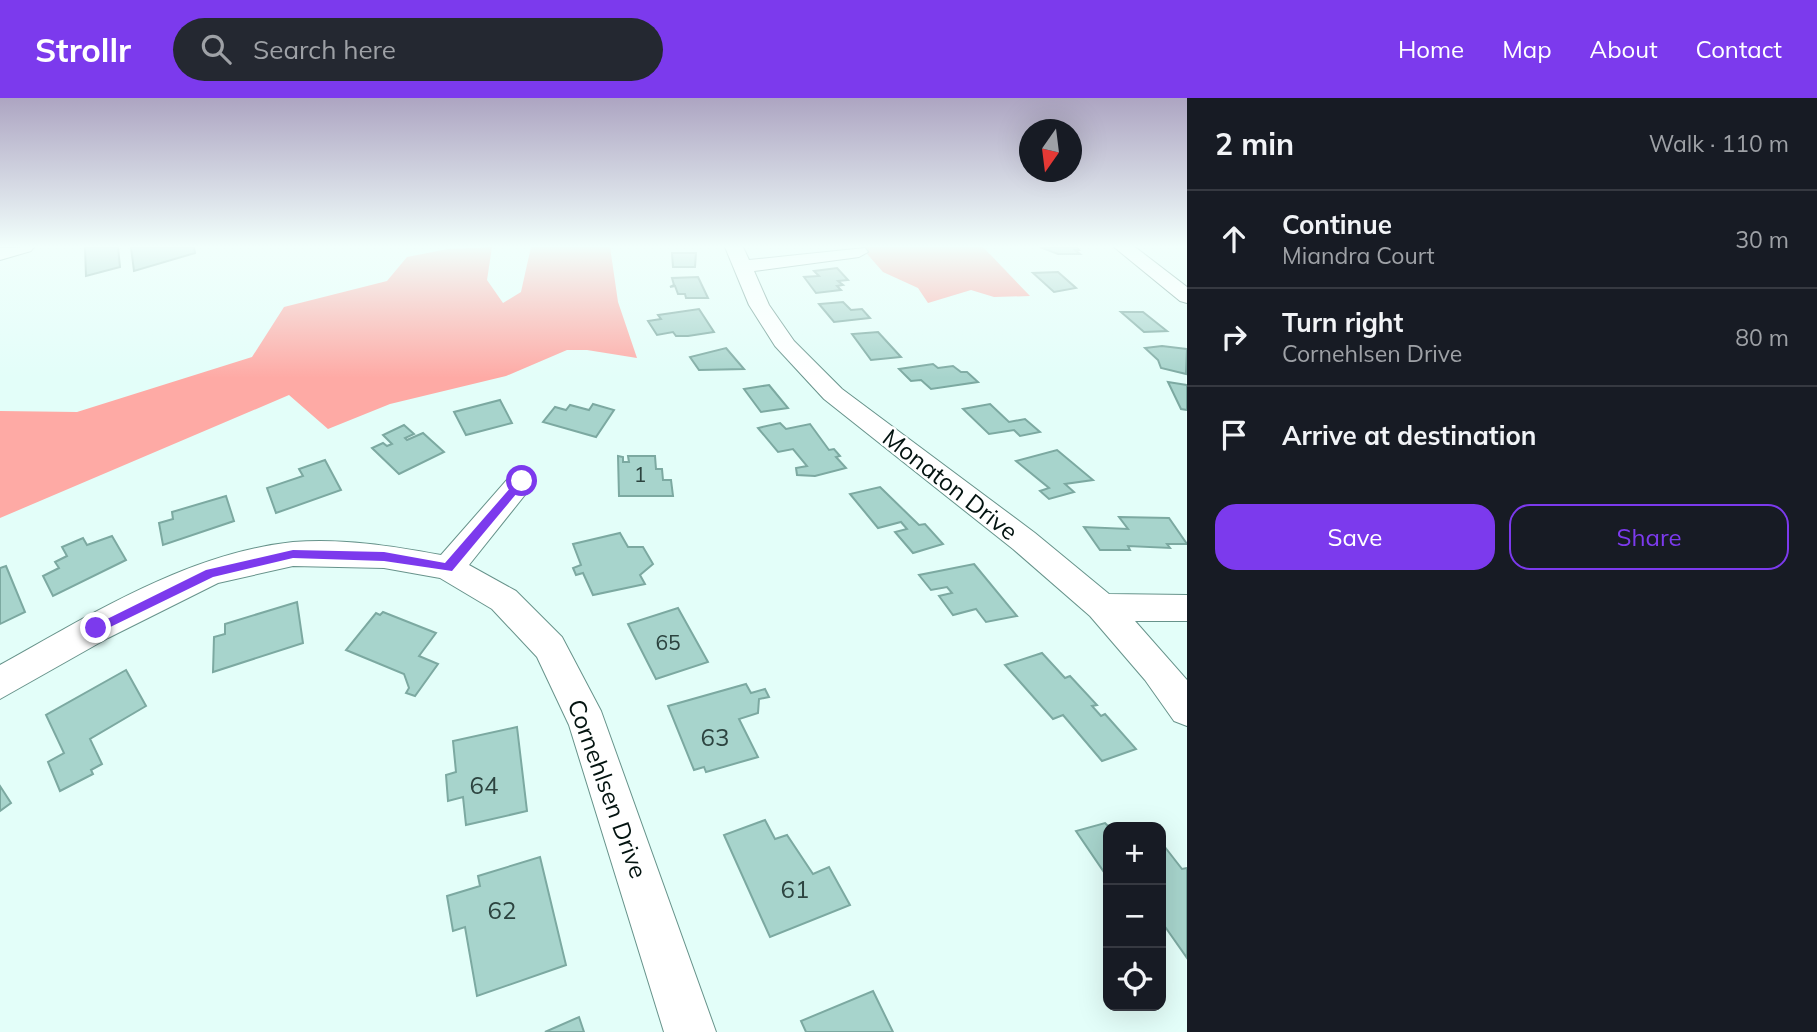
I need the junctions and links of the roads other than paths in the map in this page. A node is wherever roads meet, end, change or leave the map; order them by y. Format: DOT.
graph roads {
  1 [pos="753,291"];
  2 [pos="522,481"];
  3 [pos="448,568"];
  4 [pos="1102,607"];
  5 [pos="1187,608"];
  6 [pos="0,682"];
  7 [pos="1187,709"];
  8 [pos="690,1032"];
  1 -- 4 [label="street, Monaton Drive"];
  2 -- 3 [label="street"];
  3 -- 6 [label="street, Cornehlsen Drive"];
  3 -- 8 [label="street, Cornehlsen Drive"];
  4 -- 5 [label="street"];
  4 -- 7 [label="street, Monaton Drive"];
}
